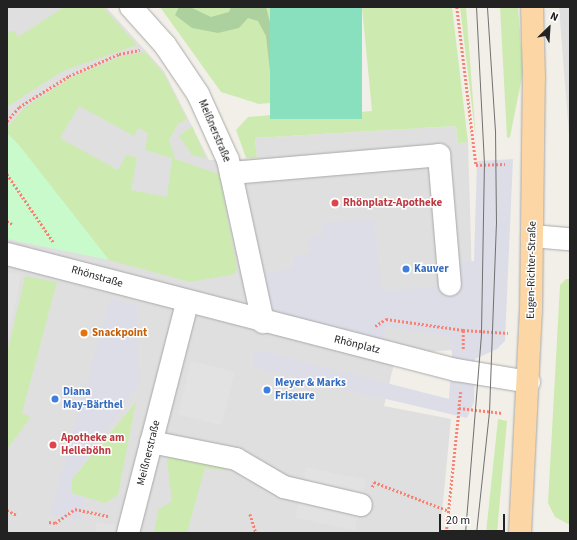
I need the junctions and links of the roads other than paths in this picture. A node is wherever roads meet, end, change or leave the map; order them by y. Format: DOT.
graph roads {
  1 [pos="131,7"];
  2 [pos="532,7"];
  3 [pos="231,173"];
  4 [pos="532,236"];
  5 [pos="570,239"];
  6 [pos="7,254"];
  7 [pos="450,285"];
  8 [pos="187,303"];
  9 [pos="263,322"];
  10 [pos="529,382"];
  11 [pos="151,442"];
  12 [pos="361,505"];
  13 [pos="130,527"];
  14 [pos="520,533"];
  1 -- 3 [label="street, Meißnerstraße"];
  2 -- 4 [label="main road, Eugen-Richter-Straße"];
  3 -- 7 [label="street"];
  3 -- 9 [label="street, Meißnerstraße"];
  4 -- 5 [label="street"];
  4 -- 10 [label="main road, Eugen-Richter-Straße"];
  6 -- 8 [label="street, Rhönstraße"];
  8 -- 9 [label="street, Rhönplatz"];
  8 -- 11 [label="street, Meißnerstraße"];
  9 -- 10 [label="street, Rhönplatz"];
  10 -- 14 [label="main road, Eugen-Richter-Straße"];
  11 -- 12 [label="street"];
  11 -- 13 [label="street, Meißnerstraße"];
}
